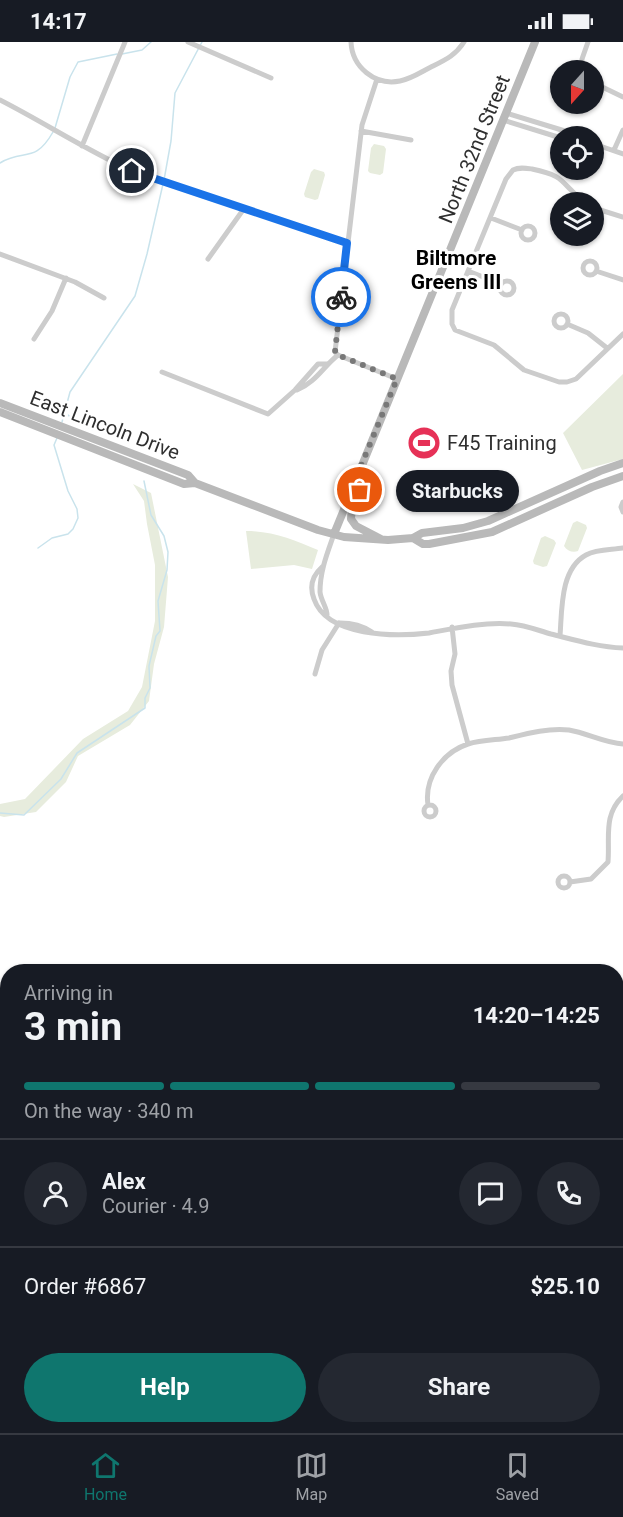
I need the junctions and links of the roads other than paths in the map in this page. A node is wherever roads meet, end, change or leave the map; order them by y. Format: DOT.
graph roads {
  1 [pos="124,42"];
  2 [pos="188,42"];
  3 [pos="351,42"];
  4 [pos="464,42"];
  5 [pos="535,42"];
  6 [pos="588,42"];
  7 [pos="582,60"];
  8 [pos="271,78"];
  9 [pos="377,79"];
  10 [pos="604,88"];
  11 [pos="623,97"];
  12 [pos="0,100"];
  13 [pos="504,117"];
  14 [pos="550,128"];
  15 [pos="623,130"];
  16 [pos="361,131"];
  17 [pos="550,134"];
  18 [pos="411,140"];
  19 [pos="82,146"];
  20 [pos="604,147"];
  21 [pos="614,150"];
  22 [pos="623,154"];
  23 [pos="574,192"];
  24 [pos="243,210"];
  25 [pos="604,211"];
  26 [pos="623,217"];
  27 [pos="490,218"];
  28 [pos="522,230"];
  29 [pos="347,243"];
  30 [pos="0,254"];
  31 [pos="208,259"];
  32 [pos="596,271"];
  33 [pos="468,272"];
  34 [pos="66,278"];
  35 [pos="623,280"];
  36 [pos="501,284"];
  37 [pos="104,298"];
  38 [pos="567,324"];
  39 [pos="623,334"];
  40 [pos="34,339"];
  41 [pos="607,348"];
  42 [pos="338,355"];
  43 [pos="162,372"];
  44 [pos="397,379"];
  45 [pos="0,403"];
  46 [pos="0,412"];
  47 [pos="54,428"];
  48 [pos="623,463"];
  49 [pos="358,473"];
  50 [pos="623,476"];
  51 [pos="623,502"];
  52 [pos="623,512"];
  53 [pos="334,534"];
  54 [pos="413,538"];
  55 [pos="382,540"];
  56 [pos="623,548"];
  57 [pos="322,567"];
  58 [pos="322,600"];
  59 [pos="315,603"];
  60 [pos="327,615"];
  61 [pos="339,623"];
  62 [pos="452,627"];
  63 [pos="560,636"];
  64 [pos="623,648"];
  65 [pos="315,674"];
  66 [pos="468,744"];
  67 [pos="623,744"];
  68 [pos="623,796"];
  69 [pos="428,805"];
  70 [pos="570,882"];
  1 -- 19 [label="street"];
  2 -- 8 [label="street"];
  3 -- 9 [label="street"];
  4 -- 9 [label="street"];
  5 -- 13 [label="main road, North 32nd Street"];
  6 -- 7 [label="street"];
  9 -- 16 [label="street"];
  10 -- 11 [label="street"];
  12 -- 19 [label="street"];
  13 -- 14 [label="street"];
  13 -- 17 [label="street"];
  13 -- 44 [label="main road, North 32nd Street"];
  15 -- 21 [label="street"];
  16 -- 18 [label="street"];
  16 -- 29 [label="street"];
  19 -- 24 [label="street"];
  20 -- 21 [label="street"];
  21 -- 22 [label="street"];
  23 -- 27 [label="street"];
  24 -- 29 [label="street"];
  24 -- 31 [label="street"];
  25 -- 26 [label="street"];
  27 -- 28 [label="street"];
  27 -- 33 [label="street"];
  29 -- 42 [label="street"];
  30 -- 34 [label="street"];
  32 -- 35 [label="street"];
  33 -- 36 [label="street"];
  33 -- 41 [label="street"];
  34 -- 37 [label="street"];
  34 -- 40 [label="street"];
  38 -- 41 [label="street"];
  39 -- 41 [label="street"];
  42 -- 43 [label="street"];
  42 -- 44 [label="street"];
  44 -- 49 [label="main road, North 32nd Street"];
  45 -- 47 [label="main road, East Lincoln Drive"];
  46 -- 47 [label="main road, East Lincoln Drive"];
  47 -- 53 [label="main road, East Lincoln Drive"];
  48 -- 54 [label="main road, East Lincoln Drive"];
  49 -- 53 [label="main road, North 32nd Street"];
  49 -- 55 [label="main road"];
  50 -- 54 [label="main road, East Lincoln Drive"];
  51 -- 52 [label="street"];
  53 -- 55 [label="main road, East Lincoln Drive"];
  53 -- 57 [label="street"];
  54 -- 55 [label="main road, East Lincoln Drive"];
  56 -- 63 [label="street"];
  57 -- 58 [label="street"];
  57 -- 59 [label="street"];
  58 -- 59 [label="street"];
  58 -- 60 [label="street"];
  59 -- 60 [label="street"];
  60 -- 61 [label="street"];
  61 -- 62 [label="street"];
  61 -- 65 [label="street"];
  62 -- 63 [label="street"];
  62 -- 66 [label="street"];
  63 -- 64 [label="street"];
  66 -- 67 [label="street"];
  66 -- 69 [label="street"];
  68 -- 70 [label="street"];
}
